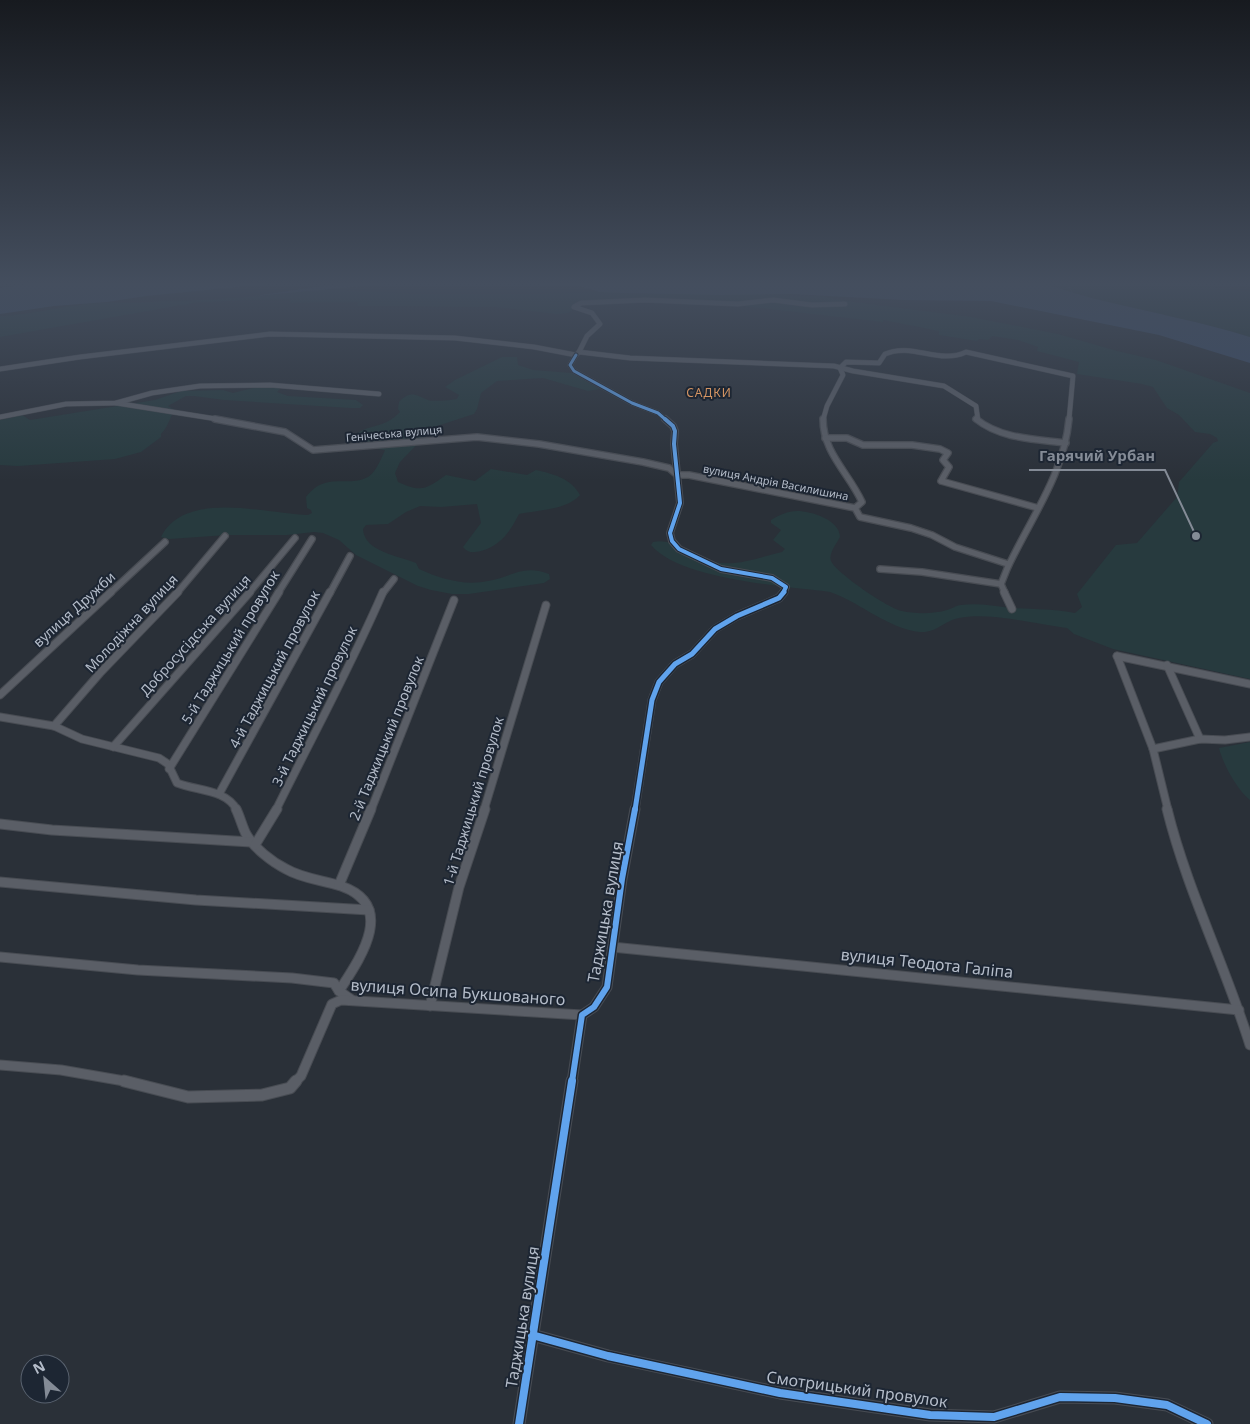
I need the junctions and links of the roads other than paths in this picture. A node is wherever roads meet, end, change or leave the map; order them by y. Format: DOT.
graph roads {
  1 [pos="148,348"];
  2 [pos="543,348"];
  3 [pos="580,348"];
  4 [pos="577,354"];
  5 [pos="840,368"];
  6 [pos="0,370"];
  7 [pos="379,394"];
  8 [pos="116,402"];
  9 [pos="0,417"];
  10 [pos="826,438"];
  11 [pos="1066,442"];
  12 [pos="677,475"];
  13 [pos="855,508"];
  14 [pos="1038,508"];
  15 [pos="225,536"];
  16 [pos="295,538"];
  17 [pos="312,539"];
  18 [pos="165,542"];
  19 [pos="350,556"];
  20 [pos="1008,564"];
  21 [pos="880,569"];
  22 [pos="394,578"];
  23 [pos="1001,584"];
  24 [pos="454,600"];
  25 [pos="546,605"];
  26 [pos="1012,609"];
  27 [pos="1168,665"];
  28 [pos="1250,684"];
  29 [pos="0,695"];
  30 [pos="0,717"];
  31 [pos="54,726"];
  32 [pos="1250,737"];
  33 [pos="1200,739"];
  34 [pos="113,747"];
  35 [pos="1153,749"];
  36 [pos="169,769"];
  37 [pos="219,794"];
  38 [pos="0,824"];
  39 [pos="253,843"];
  40 [pos="0,882"];
  41 [pos="339,885"];
  42 [pos="368,910"];
  43 [pos="612,947"];
  44 [pos="0,957"];
  45 [pos="339,991"];
  46 [pos="353,1000"];
  47 [pos="430,1006"];
  48 [pos="1239,1010"];
  49 [pos="582,1016"];
  50 [pos="1250,1045"];
  51 [pos="0,1065"];
  52 [pos="532,1335"];
  53 [pos="519,1424"];
  54 [pos="1207,1424"];
  1 -- 6 [label="street"];
  2 -- 4 [label="street"];
  3 -- 4 [label="street"];
  4 -- 5 [label="street"];
  4 -- 12 [label="street"];
  5 -- 10 [label="street"];
  5 -- 11 [label="street"];
  5 -- 11 [label="street"];
  7 -- 8 [label="street"];
  8 -- 9 [label="street"];
  8 -- 12 [label="street, Генічеська вулиця"];
  10 -- 13 [label="street"];
  10 -- 14 [label="street"];
  11 -- 14 [label="street"];
  12 -- 13 [label="street, вулиця Андрія Василишина"];
  12 -- 43 [label="street, Таджицька вулиця"];
  13 -- 20 [label="street, вулиця Андрія Василишина"];
  14 -- 20 [label="street"];
  15 -- 31 [label="street, Молодіжна вулиця"];
  16 -- 34 [label="street, Добросусідська вулиця"];
  17 -- 36 [label="street, 5-й Таджицький провулок"];
  18 -- 29 [label="street, вулиця Дружби"];
  19 -- 37 [label="street, 4-й Таджицький провулок"];
  20 -- 23 [label="street"];
  21 -- 23 [label="street"];
  22 -- 39 [label="street, 3-й Таджицький провулок"];
  23 -- 26 [label="street"];
  24 -- 41 [label="street, 2-й Таджицький провулок"];
  25 -- 47 [label="street, 1-й Таджицький провулок"];
  27 -- 28 [label="street"];
  27 -- 33 [label="street"];
  27 -- 35 [label="street"];
  30 -- 31 [label="street"];
  31 -- 34 [label="street"];
  32 -- 33 [label="street"];
  33 -- 35 [label="street"];
  34 -- 36 [label="street"];
  35 -- 48 [label="street"];
  36 -- 37 [label="street"];
  37 -- 39 [label="street"];
  38 -- 39 [label="street"];
  39 -- 41 [label="street"];
  40 -- 42 [label="street"];
  41 -- 42 [label="street"];
  42 -- 45 [label="street"];
  43 -- 48 [label="street, вулиця Теодота Галіпа"];
  43 -- 49 [label="street, Таджицька вулиця"];
  44 -- 45 [label="street"];
  45 -- 46 [label="street"];
  46 -- 47 [label="street, вулиця Осипа Букшованого"];
  46 -- 51 [label="street, вулиця Осипа Букшованого"];
  47 -- 49 [label="street, вулиця Осипа Букшованого"];
  48 -- 50 [label="street"];
  49 -- 52 [label="street, Таджицька вулиця"];
  52 -- 53 [label="street, Таджицька вулиця"];
  52 -- 54 [label="street, Смотрицький провулок"];
}
